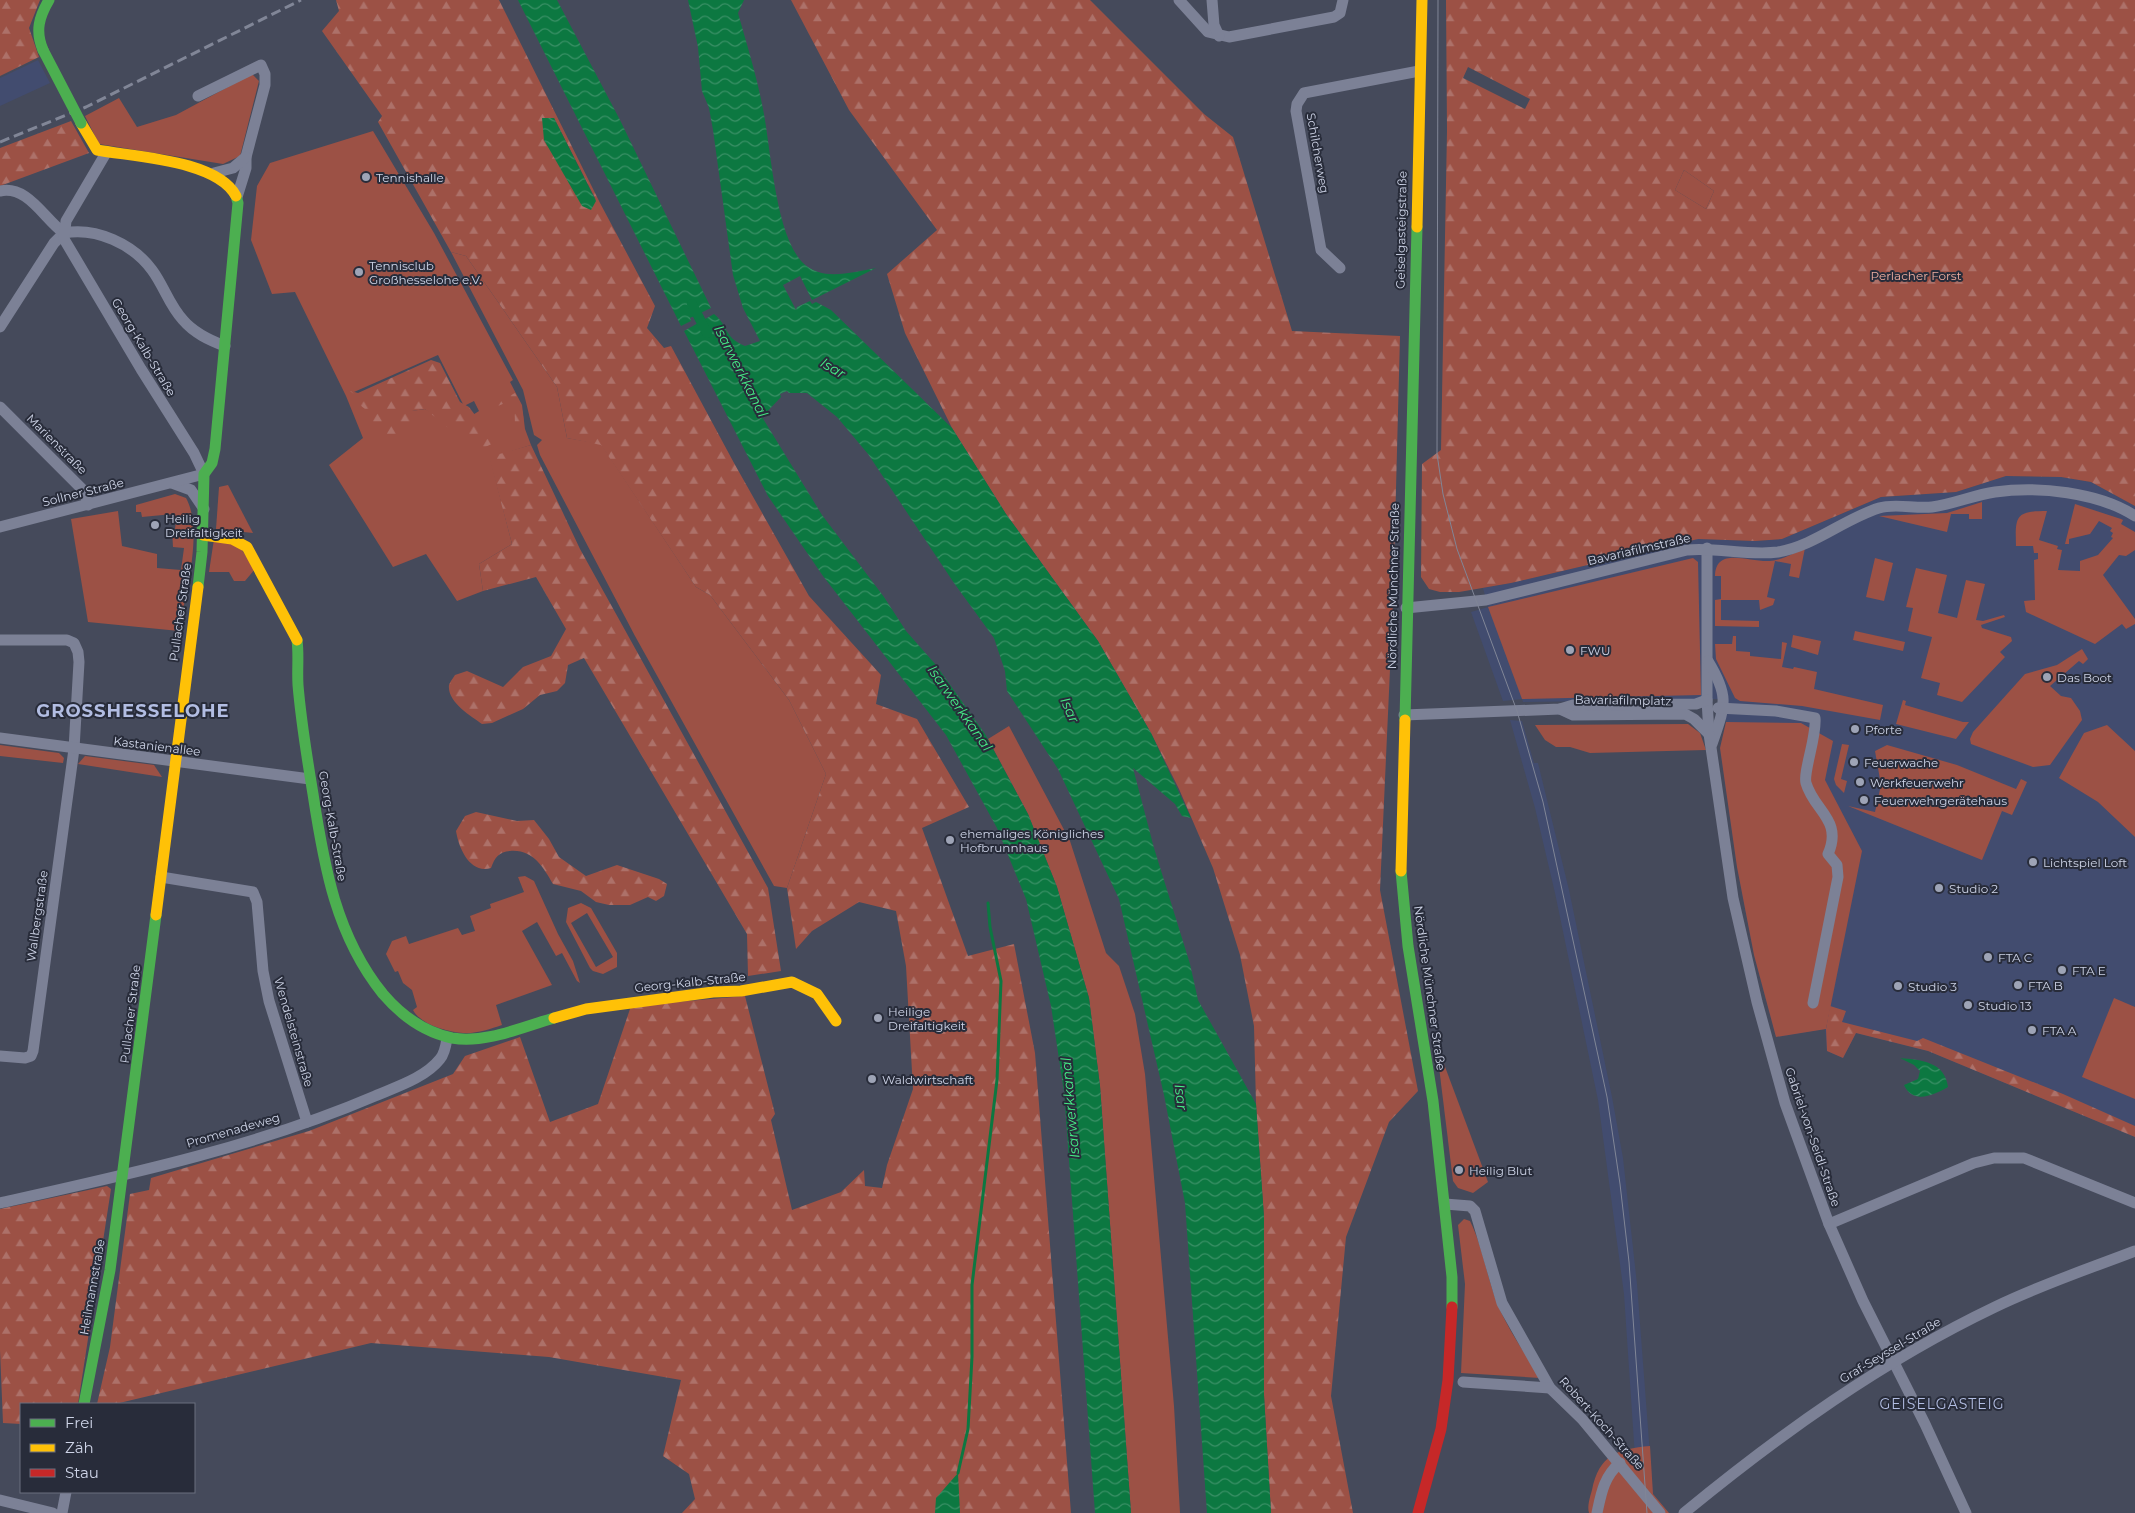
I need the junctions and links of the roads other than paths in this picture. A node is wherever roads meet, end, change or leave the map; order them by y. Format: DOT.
graph roads {
  1 [pos="48,0"];
  2 [pos="1179,0"];
  3 [pos="1212,0"];
  4 [pos="1343,0"];
  5 [pos="1422,0"];
  6 [pos="1219,36"];
  7 [pos="1419,71"];
  8 [pos="198,96"];
  9 [pos="106,153"];
  10 [pos="246,157"];
  11 [pos="214,174"];
  12 [pos="0,192"];
  13 [pos="237,197"];
  14 [pos="64,234"];
  15 [pos="1340,268"];
  16 [pos="0,327"];
  17 [pos="225,346"];
  18 [pos="0,407"];
  19 [pos="1410,462"];
  20 [pos="204,474"];
  21 [pos="172,483"];
  22 [pos="88,505"];
  23 [pos="204,509"];
  24 [pos="2135,516"];
  25 [pos="0,527"];
  26 [pos="203,535"];
  27 [pos="1707,548"];
  28 [pos="1406,608"];
  29 [pos="0,640"];
  30 [pos="1707,659"];
  31 [pos="1708,677"];
  32 [pos="1707,700"];
  33 [pos="1721,708"];
  34 [pos="1560,709"];
  35 [pos="1404,715"];
  36 [pos="1708,719"];
  37 [pos="1709,734"];
  38 [pos="0,738"];
  39 [pos="1712,746"];
  40 [pos="74,749"];
  41 [pos="174,762"];
  42 [pos="310,779"];
  43 [pos="161,877"];
  44 [pos="1813,1003"];
  45 [pos="836,1021"];
  46 [pos="447,1038"];
  47 [pos="0,1056"];
  48 [pos="307,1122"];
  49 [pos="123,1174"];
  50 [pos="0,1203"];
  51 [pos="2135,1203"];
  52 [pos="1445,1204"];
  53 [pos="1829,1224"];
  54 [pos="2135,1251"];
  55 [pos="1895,1361"];
  56 [pos="1463,1382"];
  57 [pos="1550,1388"];
  58 [pos="84,1403"];
  59 [pos="1620,1463"];
  60 [pos="66,1493"];
  61 [pos="0,1500"];
  62 [pos="53,1513"];
  63 [pos="62,1513"];
  64 [pos="1418,1513"];
  65 [pos="1597,1513"];
  66 [pos="1660,1513"];
  67 [pos="1684,1513"];
  68 [pos="1966,1513"];
  1 -- 9 [label="street, bridge"];
  2 -- 6 [label="street"];
  3 -- 6 [label="street"];
  4 -- 6 [label="street"];
  5 -- 7 [label="street, Geiselgasteigstraße"];
  7 -- 15 [label="street, Schilcherweg"];
  7 -- 19 [label="street, Geiselgasteigstraße"];
  8 -- 10 [label="street"];
  9 -- 11 [label="street"];
  9 -- 14 [label="street"];
  10 -- 11 [label="street"];
  10 -- 13 [label="street"];
  11 -- 13 [label="street"];
  12 -- 14 [label="street"];
  13 -- 17 [label="street, Pullacher Straße"];
  14 -- 16 [label="street"];
  14 -- 17 [label="street"];
  14 -- 20 [label="street, Georg-Kalb-Straße"];
  17 -- 20 [label="street, Pullacher Straße"];
  18 -- 22 [label="street, Marienstraße"];
  19 -- 28 [label="street, Nördliche Münchner Straße"];
  20 -- 21 [label="street, Sollner Straße"];
  20 -- 23 [label="street, Pullacher Straße"];
  21 -- 22 [label="street, Sollner Straße"];
  21 -- 23 [label="street"];
  22 -- 25 [label="street, Sollner Straße"];
  23 -- 26 [label="street, Pullacher Straße"];
  24 -- 27 [label="street, Bavariafilmstraße"];
  26 -- 41 [label="street, Pullacher Straße"];
  26 -- 42 [label="street, Georg-Kalb-Straße"];
  27 -- 28 [label="street, Bavariafilmstraße"];
  27 -- 30 [label="street, Gabriel-von-Seidl-Straße"];
  28 -- 35 [label="street, Nördliche Münchner Straße"];
  29 -- 40 [label="street, Wallbergstraße"];
  30 -- 31 [label="street, Gabriel-von-Seidl-Straße"];
  30 -- 33 [label="street, Gabriel-von-Seidl-Straße"];
  31 -- 32 [label="street, Gabriel-von-Seidl-Straße"];
  31 -- 33 [label="street, Gabriel-von-Seidl-Straße"];
  32 -- 34 [label="street, Bavariafilmplatz"];
  32 -- 36 [label="street, Gabriel-von-Seidl-Straße"];
  33 -- 36 [label="street"];
  33 -- 39 [label="street, Gabriel-von-Seidl-Straße"];
  33 -- 44 [label="street"];
  34 -- 35 [label="street, Bavariafilmplatz"];
  34 -- 37 [label="street, Bavariafilmplatz"];
  35 -- 52 [label="street, Nördliche Münchner Straße"];
  36 -- 37 [label="street, Gabriel-von-Seidl-Straße"];
  37 -- 39 [label="street, Gabriel-von-Seidl-Straße"];
  38 -- 40 [label="street, Kastanienallee"];
  39 -- 53 [label="street, Gabriel-von-Seidl-Straße"];
  40 -- 41 [label="street, Kastanienallee"];
  40 -- 47 [label="street, Wallbergstraße"];
  41 -- 42 [label="street, Kastanienallee"];
  41 -- 43 [label="street, Pullacher Straße"];
  42 -- 46 [label="street, Georg-Kalb-Straße"];
  43 -- 48 [label="street, Wendelsteinstraße"];
  43 -- 49 [label="street, Pullacher Straße"];
  45 -- 46 [label="street, Georg-Kalb-Straße"];
  46 -- 48 [label="street, Promenadeweg"];
  48 -- 49 [label="street, Promenadeweg"];
  49 -- 50 [label="street, Promenadeweg"];
  49 -- 58 [label="street, Heilmannstraße"];
  51 -- 53 [label="street"];
  52 -- 57 [label="street, Robert-Koch-Straße"];
  52 -- 64 [label="street, Nördliche Münchner Straße"];
  53 -- 55 [label="street, Gabriel-von-Seidl-Straße"];
  54 -- 55 [label="street, Graf-Seyssel-Straße"];
  55 -- 67 [label="street, Graf-Seyssel-Straße"];
  55 -- 68 [label="street, Gabriel-von-Seidl-Straße"];
  56 -- 57 [label="street"];
  57 -- 59 [label="street, Robert-Koch-Straße"];
  59 -- 65 [label="street"];
  59 -- 66 [label="street, Robert-Koch-Straße"];
  60 -- 63 [label="street"];
  61 -- 62 [label="street"];
}
